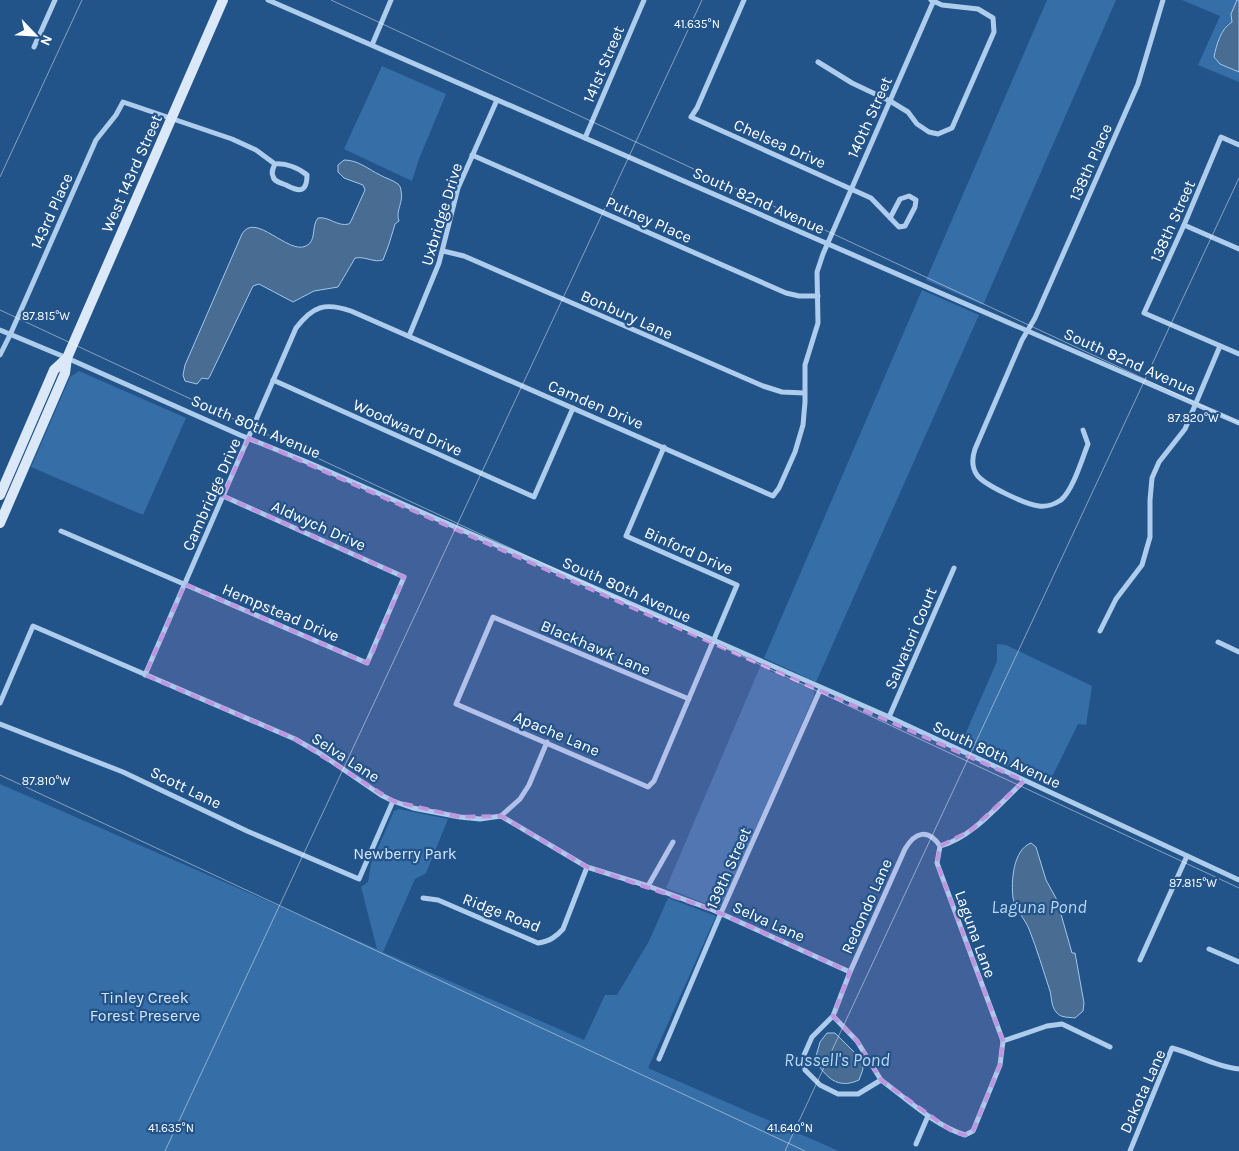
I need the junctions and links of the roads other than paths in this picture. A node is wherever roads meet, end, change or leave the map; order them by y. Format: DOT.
graph roads {
  1 [pos="55,0"];
  2 [pos="223,0"];
  3 [pos="268,0"];
  4 [pos="392,0"];
  5 [pos="644,0"];
  6 [pos="744,0"];
  7 [pos="933,0"];
  8 [pos="1163,0"];
  9 [pos="372,45"];
  10 [pos="34,47"];
  11 [pos="818,62"];
  12 [pos="497,100"];
  13 [pos="890,101"];
  14 [pos="171,119"];
  15 [pos="585,138"];
  16 [pos="1239,145"];
  17 [pos="472,154"];
  18 [pos="275,164"];
  19 [pos="852,188"];
  20 [pos="890,218"];
  21 [pos="1184,225"];
  22 [pos="827,243"];
  23 [pos="1239,249"];
  24 [pos="443,251"];
  25 [pos="818,296"];
  26 [pos="0,330"];
  27 [pos="1028,330"];
  28 [pos="10,335"];
  29 [pos="409,336"];
  30 [pos="1220,346"];
  31 [pos="1239,354"];
  32 [pos="0,355"];
  33 [pos="67,358"];
  34 [pos="272,380"];
  35 [pos="804,393"];
  36 [pos="1195,404"];
  37 [pos="573,408"];
  38 [pos="1239,423"];
  39 [pos="1083,430"];
  40 [pos="249,438"];
  41 [pos="664,447"];
  42 [pos="0,495"];
  43 [pos="223,496"];
  44 [pos="0,523"];
  45 [pos="61,530"];
  46 [pos="954,568"];
  47 [pos="185,584"];
  48 [pos="1100,631"];
  49 [pos="714,641"];
  50 [pos="1218,642"];
  51 [pos="1239,652"];
  52 [pos="367,663"];
  53 [pos="145,675"];
  54 [pos="821,688"];
  55 [pos="689,699"];
  56 [pos="0,704"];
  57 [pos="456,704"];
  58 [pos="889,717"];
  59 [pos="0,724"];
  60 [pos="547,742"];
  61 [pos="1024,781"];
  62 [pos="648,787"];
  63 [pos="393,801"];
  64 [pos="501,816"];
  65 [pos="673,842"];
  66 [pos="940,846"];
  67 [pos="1187,856"];
  68 [pos="587,868"];
  69 [pos="1239,880"];
  70 [pos="648,886"];
  71 [pos="423,898"];
  72 [pos="721,913"];
  73 [pos="1210,949"];
  74 [pos="1140,960"];
  75 [pos="1239,962"];
  76 [pos="850,972"];
  77 [pos="833,1016"];
  78 [pos="1003,1042"];
  79 [pos="1110,1047"];
  80 [pos="658,1059"];
  81 [pos="1239,1069"];
  82 [pos="881,1080"];
  83 [pos="928,1116"];
  84 [pos="916,1144"];
  85 [pos="1130,1151"];
  1 -- 10 [label="street"];
  2 -- 14 [label="main road, West 143rd Street"];
  3 -- 9 [label="street, South 82nd Avenue"];
  4 -- 9 [label="street"];
  5 -- 15 [label="street, 141st Street"];
  6 -- 19 [label="street, Chelsea Drive"];
  7 -- 13 [label="street, 140th Street"];
  7 -- 13 [label="street"];
  8 -- 27 [label="street, 138th Place"];
  9 -- 12 [label="street, South 82nd Avenue"];
  11 -- 13 [label="street"];
  12 -- 15 [label="street, South 82nd Avenue"];
  12 -- 17 [label="street, Uxbridge Drive"];
  13 -- 19 [label="street, 140th Street"];
  14 -- 18 [label="street"];
  14 -- 28 [label="street, 143rd Place"];
  14 -- 33 [label="main road, West 143rd Street"];
  15 -- 22 [label="street, South 82nd Avenue"];
  16 -- 21 [label="street, 138th Street"];
  17 -- 24 [label="street, Uxbridge Drive"];
  17 -- 25 [label="street, Putney Place"];
  18 -- 18 [label="street"];
  19 -- 20 [label="street, Chelsea Drive"];
  19 -- 22 [label="street, 140th Street"];
  20 -- 20 [label="street, Chelsea Drive"];
  21 -- 23 [label="street"];
  21 -- 30 [label="street, 138th Street"];
  22 -- 25 [label="street"];
  22 -- 27 [label="street, South 82nd Avenue"];
  24 -- 29 [label="street, Uxbridge Drive"];
  24 -- 35 [label="street, Bonbury Lane"];
  25 -- 35 [label="street"];
  26 -- 28 [label="street, South 80th Avenue"];
  27 -- 36 [label="street, South 82nd Avenue"];
  27 -- 39 [label="street, 138th Place"];
  28 -- 32 [label="street, 143rd Place"];
  28 -- 33 [label="street, South 80th Avenue"];
  29 -- 34 [label="street, Cambridge Drive"];
  29 -- 37 [label="street, Camden Drive"];
  30 -- 31 [label="street"];
  30 -- 36 [label="street"];
  33 -- 40 [label="street, South 80th Avenue"];
  33 -- 42 [label="main road, West 143rd Street"];
  33 -- 44 [label="main road, West 143rd Street"];
  34 -- 37 [label="street, Woodward Drive"];
  34 -- 40 [label="street, Cambridge Drive"];
  35 -- 41 [label="street, Camden Drive"];
  36 -- 38 [label="street, South 82nd Avenue"];
  36 -- 48 [label="street"];
  37 -- 41 [label="street, Camden Drive"];
  40 -- 43 [label="street, Cambridge Drive"];
  40 -- 49 [label="street, South 80th Avenue"];
  41 -- 49 [label="street, Binford Drive"];
  43 -- 47 [label="street, Cambridge Drive"];
  43 -- 52 [label="street, Aldwych Drive"];
  45 -- 47 [label="street, Hempstead Drive"];
  46 -- 58 [label="street, Salvatori Court"];
  47 -- 52 [label="street, Hempstead Drive"];
  47 -- 53 [label="street, Cambridge Drive"];
  49 -- 54 [label="street, South 80th Avenue"];
  49 -- 55 [label="street, Binford Drive"];
  50 -- 51 [label="street"];
  53 -- 56 [label="street, Selva Lane"];
  53 -- 63 [label="street, Selva Lane"];
  54 -- 58 [label="street, South 80th Avenue"];
  54 -- 72 [label="street, 139th Street"];
  55 -- 57 [label="street, Blackhawk Lane"];
  55 -- 62 [label="street, Binford Drive"];
  57 -- 60 [label="street, Apache Lane"];
  58 -- 61 [label="street, South 80th Avenue"];
  59 -- 63 [label="street, Scott Lane"];
  60 -- 62 [label="street, Apache Lane"];
  60 -- 64 [label="street"];
  61 -- 66 [label="street"];
  61 -- 67 [label="street, South 80th Avenue"];
  63 -- 64 [label="street, Selva Lane"];
  64 -- 68 [label="street, Selva Lane"];
  65 -- 70 [label="street"];
  66 -- 76 [label="street, Redondo Lane"];
  66 -- 78 [label="street, Laguna Lane"];
  67 -- 69 [label="street, South 80th Avenue"];
  67 -- 74 [label="street"];
  68 -- 70 [label="street, Selva Lane"];
  68 -- 71 [label="street, Ridge Road"];
  70 -- 72 [label="street, Selva Lane"];
  72 -- 76 [label="street, Selva Lane"];
  72 -- 80 [label="street, 139th Street"];
  73 -- 75 [label="street"];
  76 -- 77 [label="street, Redondo Lane"];
  77 -- 82 [label="street"];
  77 -- 82 [label="street, Redondo Lane"];
  78 -- 79 [label="street"];
  78 -- 83 [label="street, Laguna Lane"];
  81 -- 85 [label="street, Dakota Lane"];
  82 -- 83 [label="street"];
  83 -- 84 [label="street"];
}
